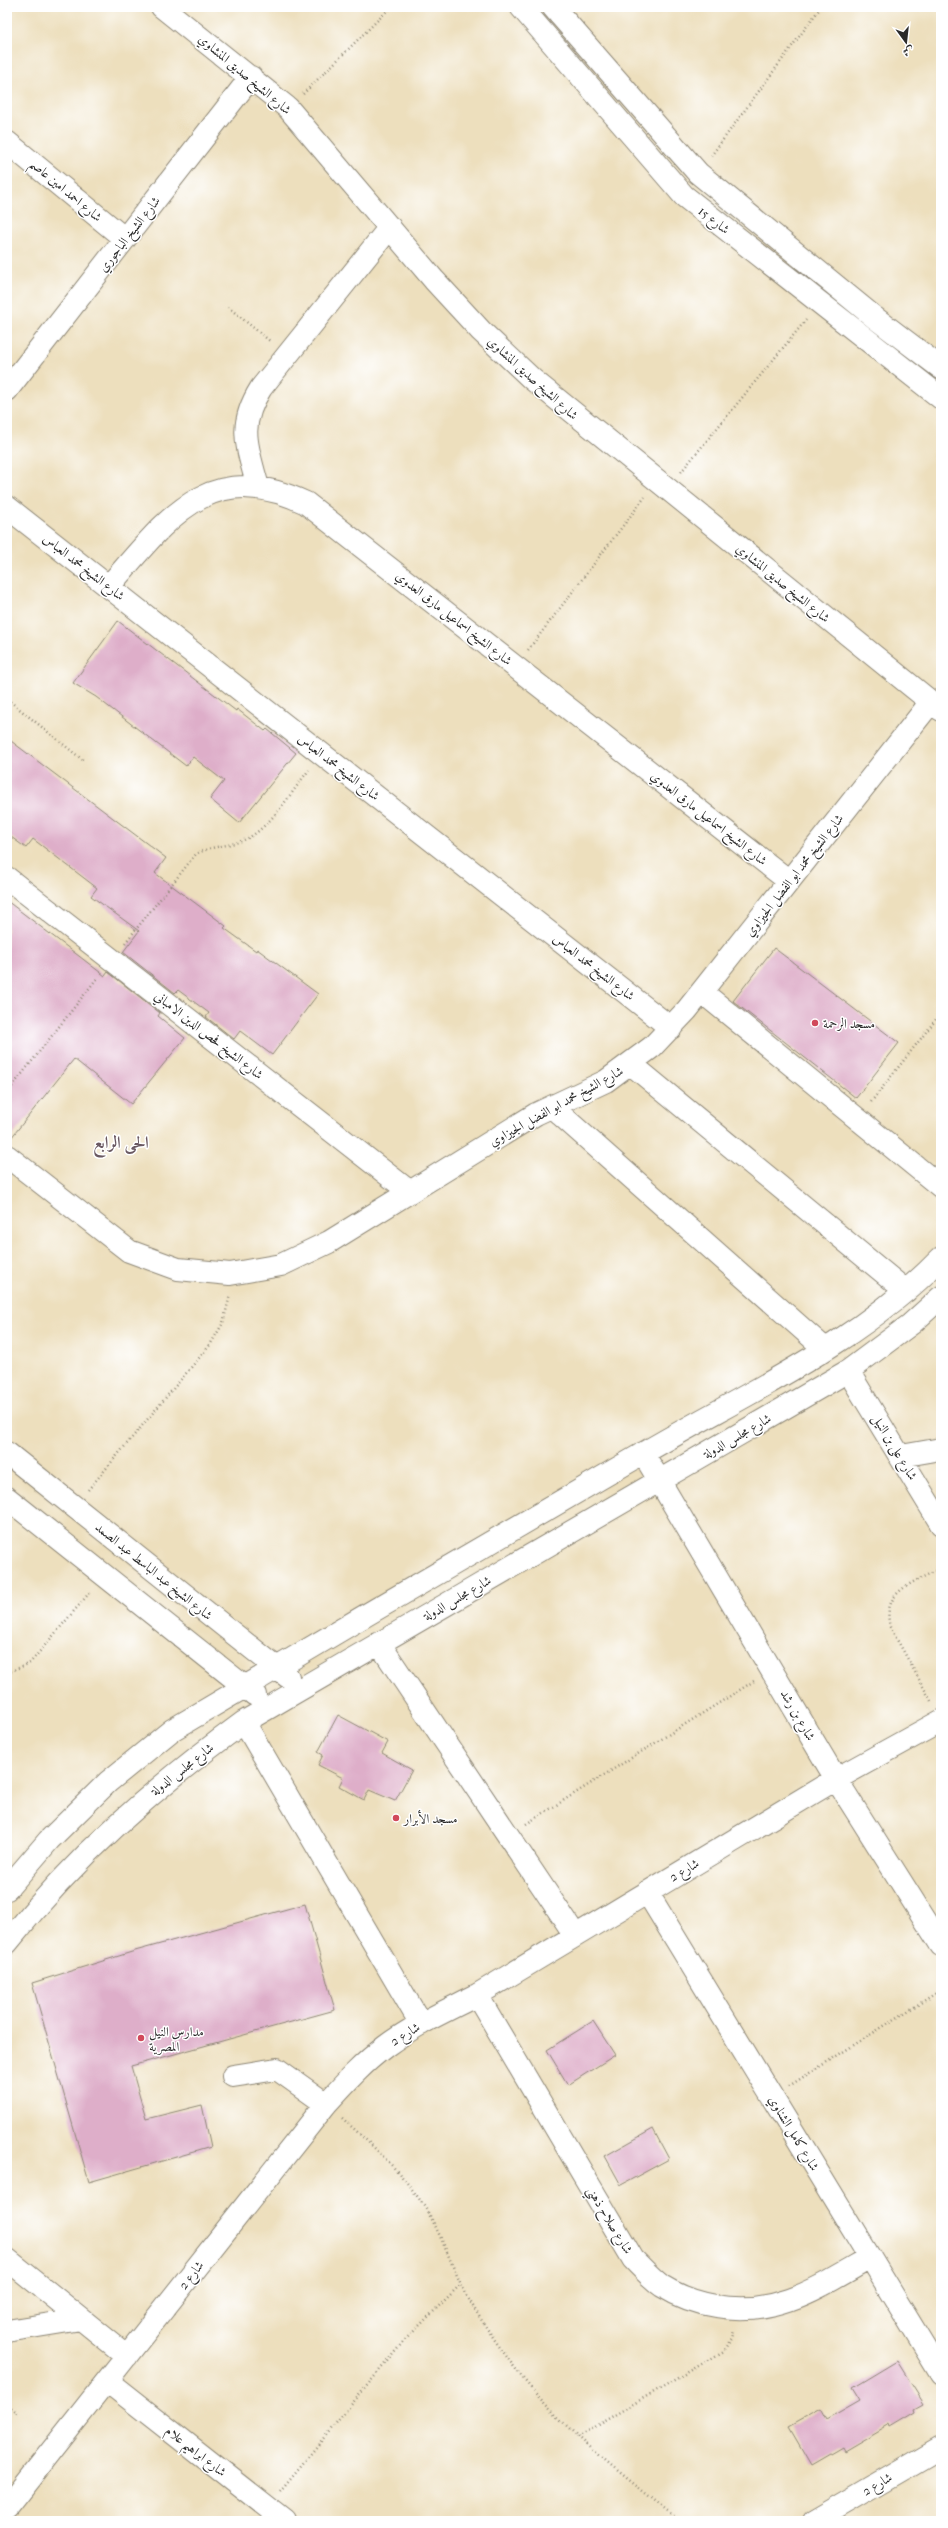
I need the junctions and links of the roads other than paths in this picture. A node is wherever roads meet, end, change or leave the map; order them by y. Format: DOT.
graph roads {
  1 [pos="162,7"];
  2 [pos="521,7"];
  3 [pos="553,7"];
  4 [pos="251,78"];
  5 [pos="7,142"];
  6 [pos="390,227"];
  7 [pos="125,239"];
  8 [pos="874,316"];
  9 [pos="861,335"];
  10 [pos="941,368"];
  11 [pos="7,390"];
  12 [pos="941,398"];
  13 [pos="258,487"];
  14 [pos="7,506"];
  15 [pos="109,586"];
  16 [pos="936,706"];
  17 [pos="7,878"];
  18 [pos="789,881"];
  19 [pos="702,992"];
  20 [pos="671,1028"];
  21 [pos="631,1064"];
  22 [pos="552,1107"];
  23 [pos="7,1156"];
  24 [pos="941,1187"];
  25 [pos="410,1192"];
  26 [pos="941,1258"];
  27 [pos="906,1291"];
  28 [pos="941,1298"];
  29 [pos="825,1349"];
  30 [pos="848,1371"];
  31 [pos="941,1449"];
  32 [pos="7,1453"];
  33 [pos="643,1453"];
  34 [pos="901,1456"];
  35 [pos="660,1482"];
  36 [pos="7,1498"];
  37 [pos="941,1524"];
  38 [pos="379,1643"];
  39 [pos="276,1668"];
  40 [pos="244,1687"];
  41 [pos="301,1688"];
  42 [pos="269,1706"];
  43 [pos="937,1713"];
  44 [pos="244,1722"];
  45 [pos="836,1779"];
  46 [pos="7,1889"];
  47 [pos="647,1892"];
  48 [pos="575,1935"];
  49 [pos="7,1943"];
  50 [pos="941,1945"];
  51 [pos="477,1995"];
  52 [pos="421,2024"];
  53 [pos="233,2076"];
  54 [pos="326,2104"];
  55 [pos="870,2258"];
  56 [pos="7,2259"];
  57 [pos="81,2319"];
  58 [pos="7,2331"];
  59 [pos="127,2356"];
  60 [pos="941,2374"];
  61 [pos="106,2381"];
  62 [pos="941,2447"];
  63 [pos="7,2507"];
  64 [pos="285,2521"];
  65 [pos="814,2521"];
  1 -- 4 [label="street, شارع الشيخ صديق المنشاوي"];
  2 -- 9 [label="street, شارع 15"];
  3 -- 8 [label="street, شارع 15"];
  4 -- 6 [label="street, شارع الشيخ صديق المنشاوي"];
  4 -- 7 [label="street, شارع الشيخ الباجوري"];
  5 -- 7 [label="street, شارع احمد امين عاصم"];
  6 -- 13 [label="street"];
  6 -- 16 [label="street, شارع الشيخ صديق المنشاوي"];
  7 -- 11 [label="street, شارع الشيخ الباجوري"];
  8 -- 9 [label="street"];
  8 -- 10 [label="street, شارع 15"];
  9 -- 12 [label="street, شارع 15"];
  13 -- 15 [label="street, شارع الشيخ اسماعيل مارق العدوي"];
  13 -- 18 [label="street, شارع الشيخ اسماعيل مارق العدوي"];
  14 -- 15 [label="street, شارع الشيخ محمد العباس"];
  15 -- 20 [label="street, شارع الشيخ محمد العباس"];
  16 -- 18 [label="street, شارع الشيخ محمد ابو الفضل الجيزاوي"];
  17 -- 25 [label="street, شارع الشيخ فحص الدين الامباني"];
  18 -- 19 [label="street, شارع الشيخ محمد ابو الفضل الجيزاوي"];
  19 -- 20 [label="street, شارع الشيخ محمد ابو الفضل الجيزاوي"];
  19 -- 24 [label="street"];
  20 -- 21 [label="street, شارع الشيخ محمد ابو الفضل الجيزاوي"];
  21 -- 22 [label="street, شارع الشيخ محمد ابو الفضل الجيزاوي"];
  21 -- 27 [label="street"];
  22 -- 25 [label="street, شارع الشيخ محمد ابو الفضل الجيزاوي"];
  22 -- 29 [label="street"];
  23 -- 25 [label="street, شارع الشيخ محمد ابو الفضل الجيزاوي"];
  26 -- 27 [label="street"];
  27 -- 29 [label="street"];
  28 -- 30 [label="street, شارع مجلس الدولة"];
  29 -- 33 [label="street"];
  30 -- 34 [label="street, شارع على بن النيل"];
  30 -- 35 [label="street, شارع مجلس الدولة"];
  31 -- 34 [label="street"];
  32 -- 39 [label="street, شارع الشيخ عبد الباسط عبد الصمد"];
  33 -- 35 [label="street, شارع بن رشد"];
  33 -- 39 [label="street"];
  34 -- 37 [label="street, شارع على بن النيل"];
  35 -- 38 [label="street, شارع مجلس الدولة"];
  35 -- 45 [label="street, شارع بن رشد"];
  36 -- 40 [label="street"];
  38 -- 41 [label="street, شارع مجلس الدولة"];
  38 -- 48 [label="street"];
  39 -- 40 [label="street"];
  39 -- 41 [label="street, شارع الشيخ عبد الباسط عبد الصمد"];
  40 -- 42 [label="street"];
  40 -- 46 [label="street"];
  41 -- 42 [label="street, شارع مجلس الدولة"];
  42 -- 44 [label="street, شارع مجلس الدولة"];
  43 -- 45 [label="street, شارع 2"];
  44 -- 49 [label="street, شارع مجلس الدولة"];
  44 -- 52 [label="street"];
  45 -- 47 [label="street, شارع 2"];
  45 -- 50 [label="street, شارع بن رشد"];
  47 -- 48 [label="street, شارع 2"];
  47 -- 55 [label="street, شارع كامل الشناوي"];
  48 -- 51 [label="street, شارع 2"];
  51 -- 52 [label="street, شارع 2"];
  51 -- 55 [label="street, شارع صلاح ذهني"];
  52 -- 54 [label="street, شارع 2"];
  53 -- 54 [label="street"];
  54 -- 59 [label="street, شارع 2"];
  55 -- 60 [label="street, شارع كامل الشناوي"];
  56 -- 57 [label="street"];
  57 -- 58 [label="street"];
  57 -- 59 [label="street"];
  59 -- 61 [label="street, شارع 2"];
  61 -- 63 [label="street, شارع 2"];
  61 -- 64 [label="street, شارع ابراهيم علام"];
  62 -- 65 [label="street, شارع 2"];
}
